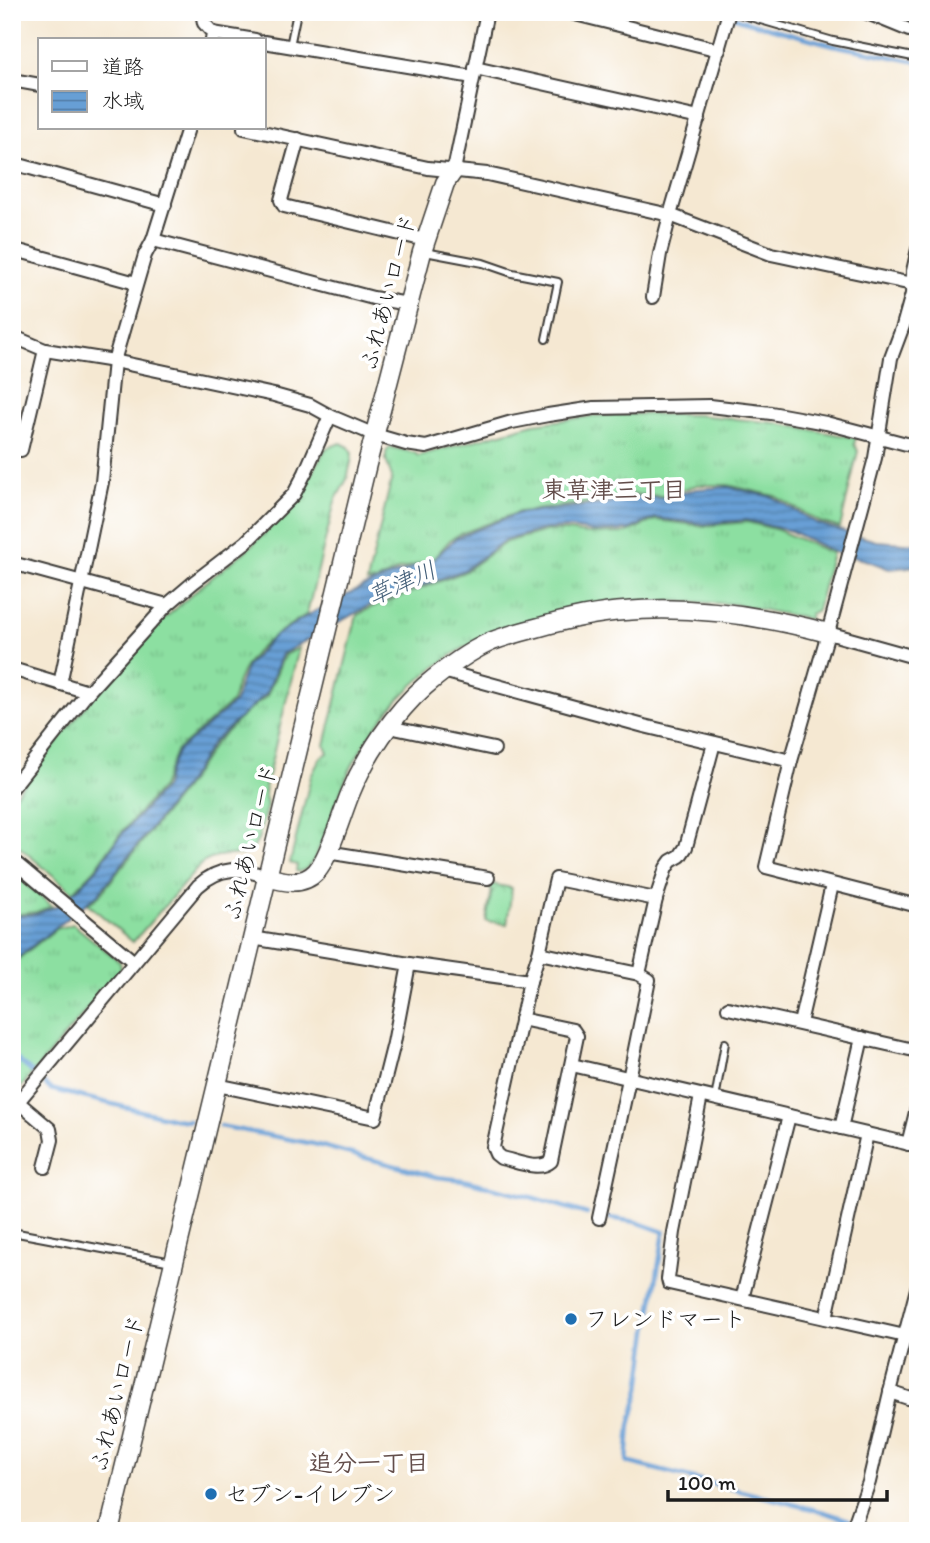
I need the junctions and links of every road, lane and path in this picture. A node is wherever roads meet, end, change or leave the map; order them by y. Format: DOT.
graph roads {
  1 [pos="202,12"];
  2 [pos="297,12"];
  3 [pos="487,12"];
  4 [pos="568,12"];
  5 [pos="731,12"];
  6 [pos="865,12"];
  7 [pos="909,30"];
  8 [pos="212,37"];
  9 [pos="266,42"];
  10 [pos="290,46"];
  11 [pos="719,50"];
  12 [pos="918,58"];
  13 [pos="474,73"];
  14 [pos="12,80"];
  15 [pos="38,85"];
  16 [pos="699,118"];
  17 [pos="187,130"];
  18 [pos="254,130"];
  19 [pos="298,139"];
  20 [pos="12,163"];
  21 [pos="454,170"];
  22 [pos="165,205"];
  23 [pos="670,215"];
  24 [pos="153,240"];
  25 [pos="424,246"];
  26 [pos="12,249"];
  27 [pos="918,249"];
  28 [pos="136,283"];
  29 [pos="915,284"];
  30 [pos="653,297"];
  31 [pos="408,304"];
  32 [pos="12,336"];
  33 [pos="546,339"];
  34 [pos="45,350"];
  35 [pos="114,361"];
  36 [pos="330,416"];
  37 [pos="375,435"];
  38 [pos="878,436"];
  39 [pos="918,447"];
  40 [pos="12,449"];
  41 [pos="12,564"];
  42 [pos="82,582"];
  43 [pos="167,604"];
  44 [pos="828,633"];
  45 [pos="918,658"];
  46 [pos="12,669"];
  47 [pos="443,671"];
  48 [pos="60,684"];
  49 [pos="88,692"];
  50 [pos="389,727"];
  51 [pos="713,743"];
  52 [pos="494,749"];
  53 [pos="791,761"];
  54 [pos="12,788"];
  55 [pos="327,852"];
  56 [pos="12,860"];
  57 [pos="267,877"];
  58 [pos="488,878"];
  59 [pos="832,885"];
  60 [pos="656,899"];
  61 [pos="918,906"];
  62 [pos="252,938"];
  63 [pos="539,953"];
  64 [pos="134,962"];
  65 [pos="409,964"];
  66 [pos="639,974"];
  67 [pos="530,982"];
  68 [pos="728,1008"];
  69 [pos="521,1018"];
  70 [pos="800,1023"];
  71 [pos="862,1038"];
  72 [pos="725,1043"];
  73 [pos="918,1051"];
  74 [pos="572,1065"];
  75 [pos="629,1079"];
  76 [pos="216,1085"];
  77 [pos="701,1096"];
  78 [pos="715,1099"];
  79 [pos="918,1104"];
  80 [pos="15,1105"];
  81 [pos="789,1116"];
  82 [pos="841,1128"];
  83 [pos="867,1134"];
  84 [pos="913,1145"];
  85 [pos="45,1167"];
  86 [pos="599,1218"];
  87 [pos="12,1232"];
  88 [pos="174,1263"];
  89 [pos="918,1285"];
  90 [pos="742,1300"];
  91 [pos="825,1318"];
  92 [pos="905,1336"];
  93 [pos="890,1392"];
  94 [pos="918,1399"];
  95 [pos="108,1531"];
  96 [pos="852,1531"];
  1 -- 8 [label="street"];
  2 -- 10 [label="lane"];
  3 -- 13 [label="street"];
  4 -- 11 [label="street"];
  5 -- 11 [label="street"];
  5 -- 12 [label="lane"];
  6 -- 7 [label="street"];
  9 -- 10 [label="street"];
  10 -- 13 [label="street"];
  11 -- 16 [label="street"];
  13 -- 16 [label="street"];
  13 -- 21 [label="street"];
  14 -- 15 [label="street"];
  16 -- 23 [label="street"];
  17 -- 22 [label="street"];
  18 -- 19 [label="street"];
  19 -- 21 [label="street"];
  19 -- 25 [label="street"];
  20 -- 22 [label="street"];
  21 -- 23 [label="street"];
  21 -- 25 [label="street, ふれあいロード"];
  22 -- 24 [label="street"];
  23 -- 29 [label="street"];
  23 -- 30 [label="street"];
  24 -- 28 [label="street"];
  24 -- 31 [label="street"];
  25 -- 31 [label="street, ふれあいロード"];
  25 -- 33 [label="lane"];
  26 -- 28 [label="street"];
  27 -- 29 [label="street"];
  28 -- 35 [label="street"];
  29 -- 38 [label="street"];
  31 -- 37 [label="street, ふれあいロード"];
  32 -- 34 [label="street"];
  34 -- 35 [label="street"];
  34 -- 40 [label="street"];
  35 -- 36 [label="street"];
  35 -- 42 [label="street"];
  36 -- 37 [label="street"];
  36 -- 43 [label="street"];
  37 -- 38 [label="street"];
  37 -- 57 [label="street, ふれあいロード"];
  38 -- 39 [label="street"];
  38 -- 44 [label="street"];
  41 -- 42 [label="street"];
  42 -- 43 [label="street"];
  42 -- 48 [label="street"];
  43 -- 49 [label="street"];
  44 -- 45 [label="street"];
  44 -- 47 [label="street"];
  44 -- 53 [label="street"];
  46 -- 48 [label="street"];
  47 -- 50 [label="street"];
  47 -- 51 [label="street"];
  48 -- 49 [label="street"];
  49 -- 54 [label="street"];
  50 -- 52 [label="street"];
  50 -- 55 [label="street"];
  51 -- 53 [label="street"];
  51 -- 60 [label="street"];
  53 -- 59 [label="street"];
  55 -- 57 [label="street"];
  55 -- 58 [label="street"];
  56 -- 64 [label="street"];
  57 -- 62 [label="street, ふれあいロード"];
  57 -- 64 [label="street"];
  59 -- 61 [label="street"];
  59 -- 70 [label="street"];
  60 -- 63 [label="street"];
  60 -- 66 [label="street"];
  62 -- 65 [label="street"];
  62 -- 76 [label="street, ふれあいロード"];
  63 -- 66 [label="street"];
  63 -- 67 [label="street"];
  64 -- 80 [label="street"];
  65 -- 67 [label="street"];
  65 -- 76 [label="street"];
  66 -- 75 [label="street"];
  67 -- 69 [label="street"];
  68 -- 70 [label="street"];
  69 -- 74 [label="street"];
  69 -- 74 [label="street"];
  70 -- 71 [label="street"];
  71 -- 73 [label="street"];
  71 -- 82 [label="street"];
  72 -- 78 [label="lane"];
  74 -- 75 [label="street"];
  75 -- 77 [label="street"];
  75 -- 86 [label="street"];
  76 -- 88 [label="street, ふれあいロード"];
  77 -- 78 [label="street"];
  77 -- 90 [label="street"];
  78 -- 81 [label="street"];
  79 -- 84 [label="street"];
  80 -- 85 [label="street"];
  81 -- 82 [label="street"];
  81 -- 90 [label="street"];
  82 -- 83 [label="street"];
  83 -- 84 [label="street"];
  83 -- 91 [label="street"];
  87 -- 88 [label="lane"];
  88 -- 95 [label="street, ふれあいロード"];
  89 -- 92 [label="street"];
  90 -- 91 [label="street"];
  91 -- 92 [label="street"];
  92 -- 93 [label="street"];
  93 -- 94 [label="street"];
  93 -- 96 [label="street"];
}
